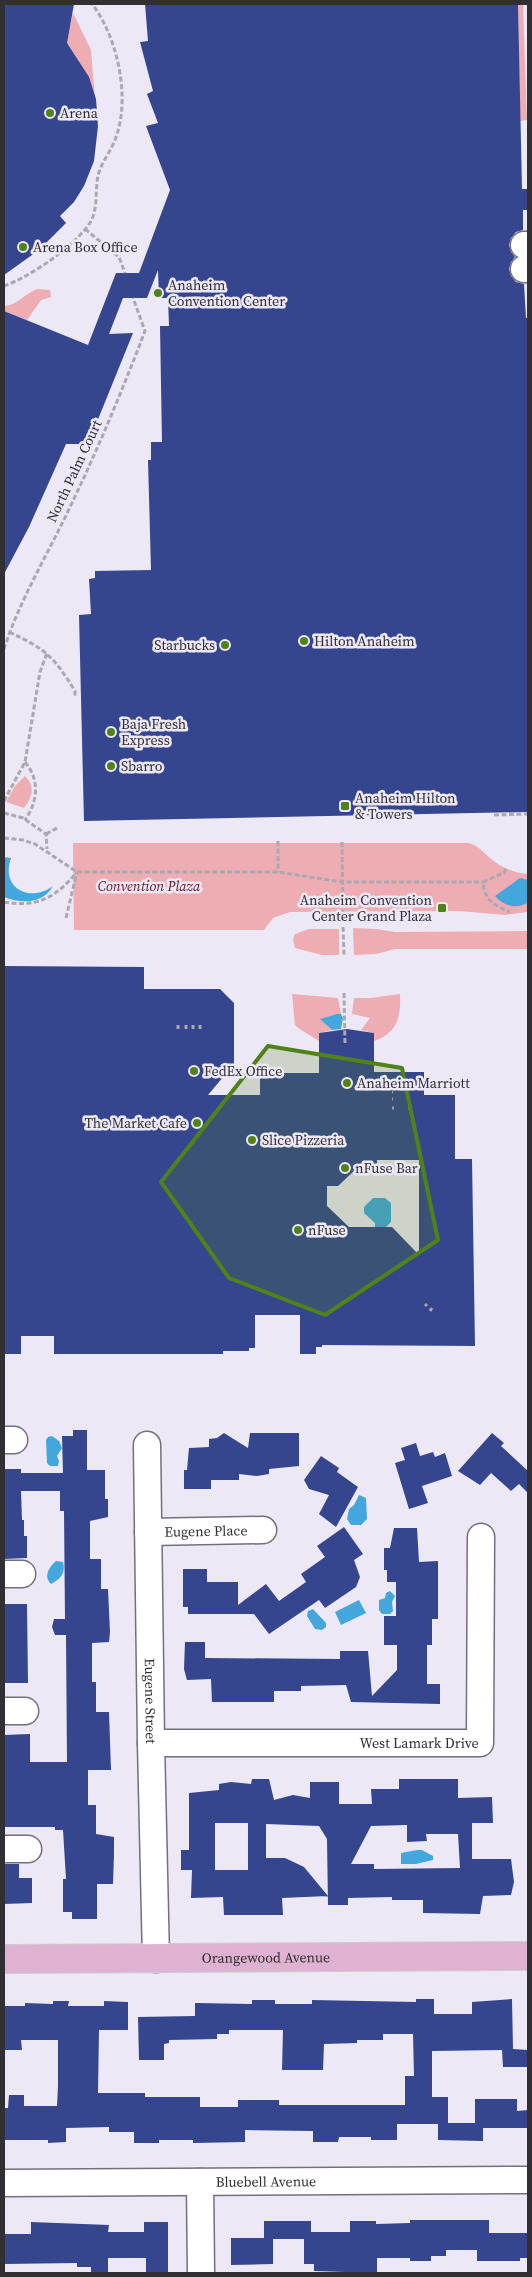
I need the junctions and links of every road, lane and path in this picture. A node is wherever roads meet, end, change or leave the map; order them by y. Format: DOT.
graph roads {
  1 [pos="92,4"];
  2 [pos="85,229"];
  3 [pos="125,273"];
  4 [pos="4,286"];
  5 [pos="133,298"];
  6 [pos="9,632"];
  7 [pos="4,649"];
  8 [pos="47,653"];
  9 [pos="75,696"];
  10 [pos="25,762"];
  11 [pos="4,801"];
  12 [pos="4,813"];
  13 [pos="528,814"];
  14 [pos="494,815"];
  15 [pos="25,820"];
  16 [pos="59,827"];
  17 [pos="46,834"];
  18 [pos="4,838"];
  19 [pos="278,841"];
  20 [pos="342,842"];
  21 [pos="47,850"];
  22 [pos="506,869"];
  23 [pos="77,872"];
  24 [pos="278,872"];
  25 [pos="342,882"];
  26 [pos="483,882"];
  27 [pos="4,902"];
  28 [pos="510,912"];
  29 [pos="343,915"];
  30 [pos="66,918"];
  31 [pos="344,927"];
  32 [pos="344,956"];
  33 [pos="344,993"];
  34 [pos="345,1044"];
  35 [pos="147,1444"];
  36 [pos="262,1530"];
  37 [pos="148,1532"];
  38 [pos="481,1537"];
  39 [pos="151,1743"];
  40 [pos="528,1956"];
  41 [pos="156,1958"];
  42 [pos="4,1959"];
  43 [pos="528,2180"];
  44 [pos="200,2182"];
  45 [pos="4,2183"];
  46 [pos="201,2273"];
  1 -- 2 [label="path"];
  2 -- 3 [label="path"];
  2 -- 4 [label="path"];
  5 -- 6 [label="path, North Palm Court"];
  6 -- 7 [label="path, North Palm Court"];
  6 -- 8 [label="path"];
  8 -- 9 [label="path"];
  8 -- 10 [label="path"];
  10 -- 11 [label="path"];
  10 -- 15 [label="path"];
  12 -- 15 [label="path"];
  13 -- 14 [label="path"];
  15 -- 17 [label="path"];
  16 -- 17 [label="path"];
  17 -- 21 [label="path"];
  18 -- 21 [label="path"];
  19 -- 24 [label="path"];
  20 -- 25 [label="path"];
  21 -- 23 [label="path"];
  22 -- 26 [label="path"];
  23 -- 24 [label="path"];
  23 -- 27 [label="path"];
  23 -- 30 [label="path"];
  24 -- 25 [label="path"];
  25 -- 26 [label="path"];
  25 -- 29 [label="path"];
  26 -- 28 [label="path"];
  31 -- 32 [label="path"];
  33 -- 34 [label="path"];
  35 -- 37 [label="street, Eugene Street"];
  36 -- 37 [label="street, Eugene Place"];
  37 -- 39 [label="street, Eugene Street"];
  38 -- 39 [label="street, West Lamark Drive"];
  39 -- 41 [label="street, Eugene Street"];
  40 -- 41 [label="main road, Orangewood Avenue"];
  41 -- 42 [label="main road, Orangewood Avenue"];
  43 -- 44 [label="street, Bluebell Avenue"];
  44 -- 45 [label="street, Bluebell Avenue"];
  44 -- 46 [label="street"];
}
